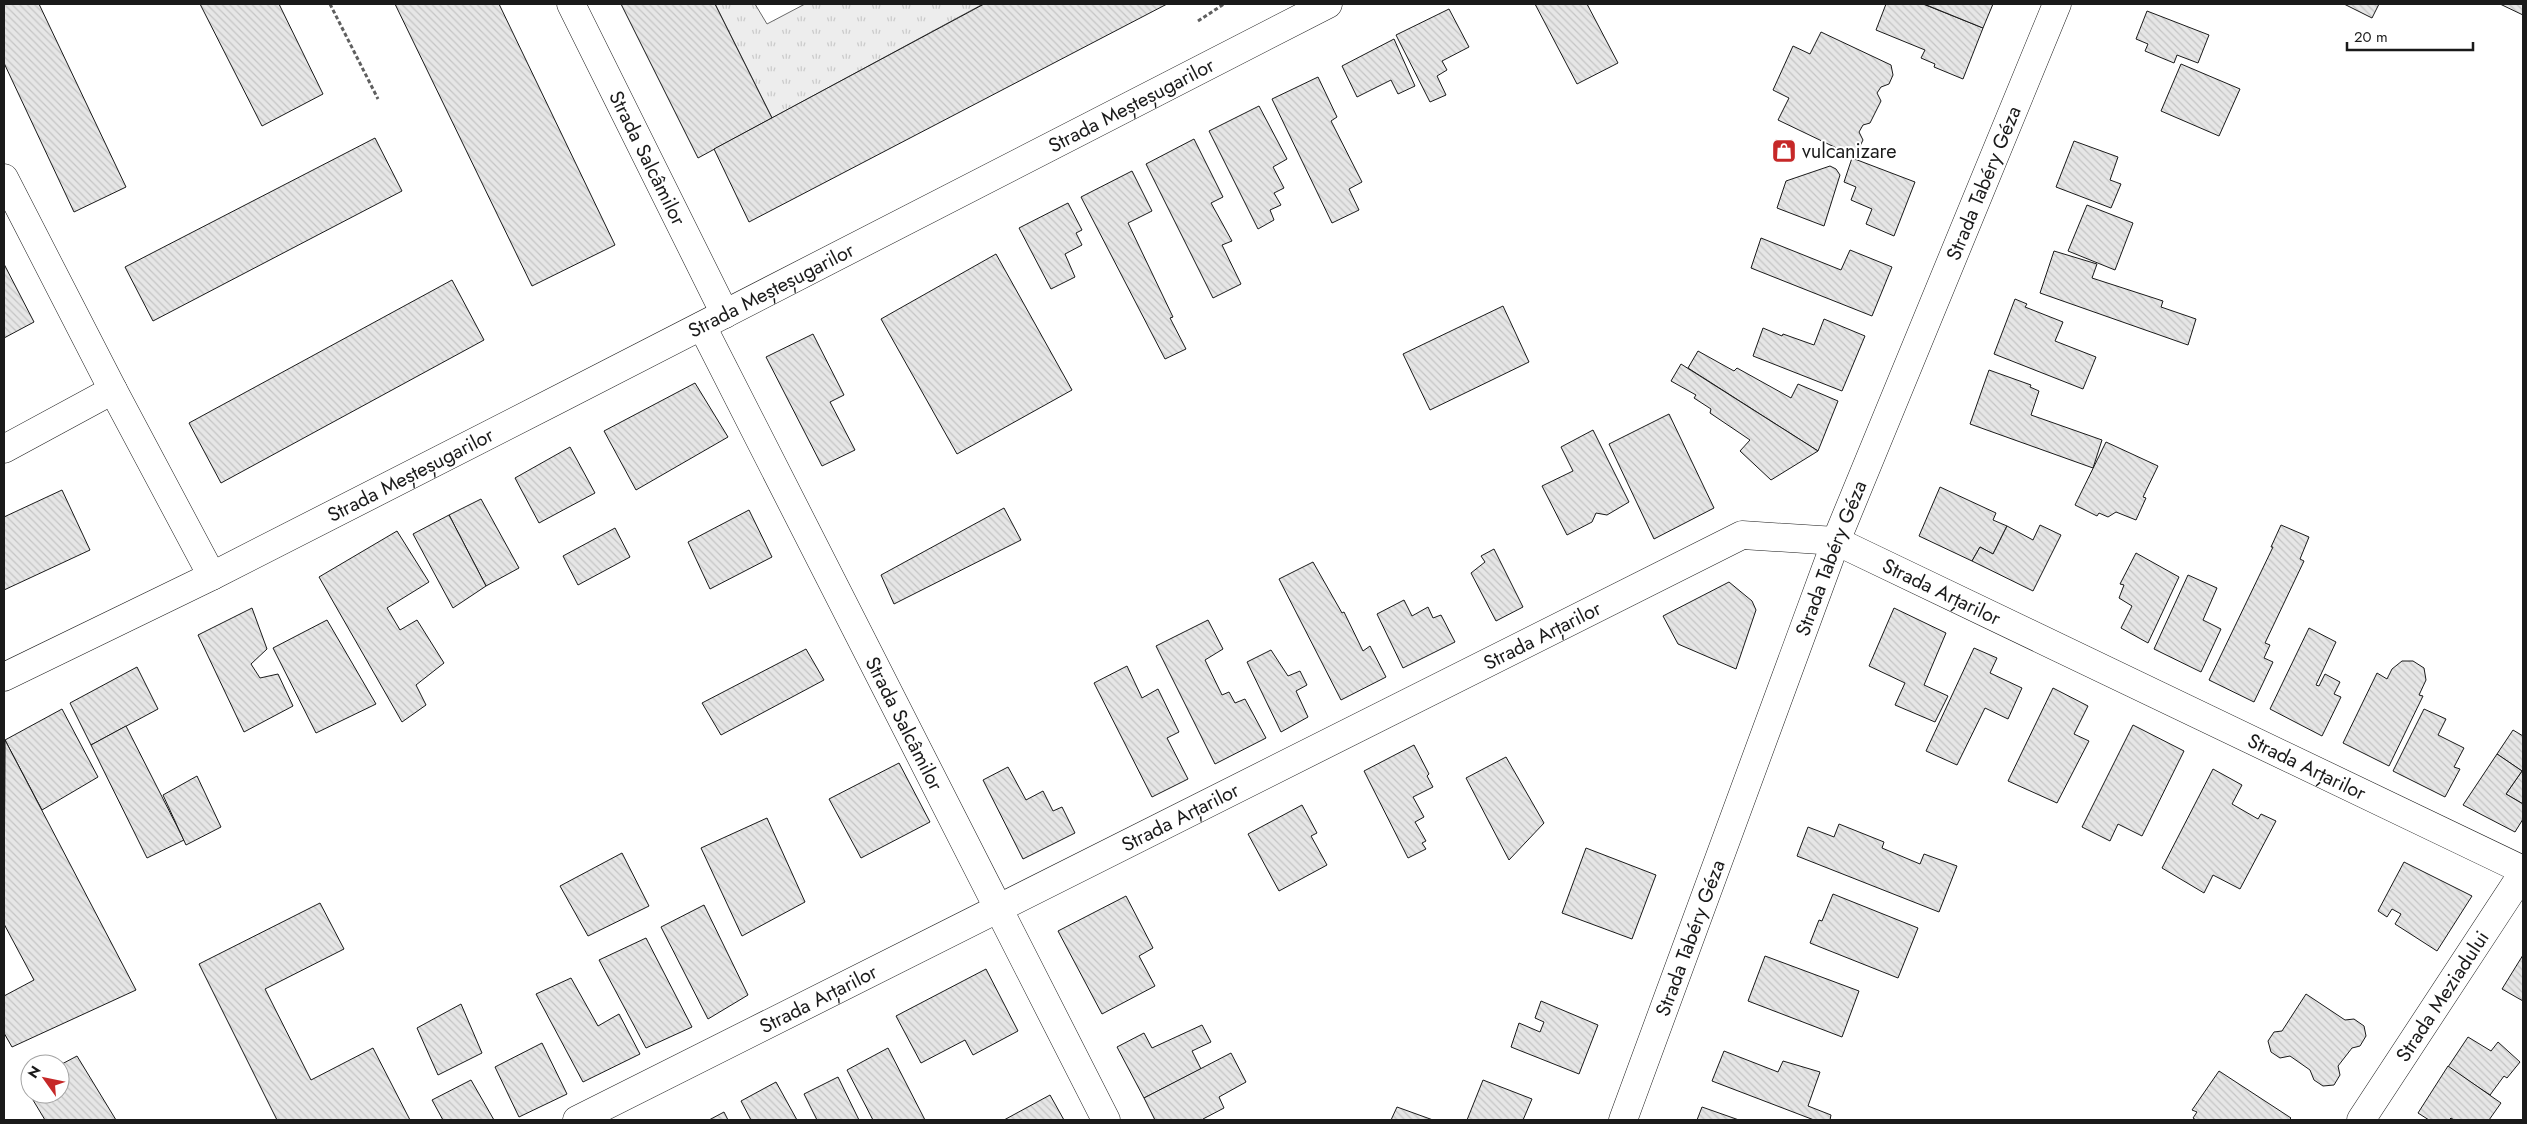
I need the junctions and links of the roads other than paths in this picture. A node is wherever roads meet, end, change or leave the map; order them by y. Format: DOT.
graph roads {
  1 [pos="571,4"];
  2 [pos="1328,4"];
  3 [pos="2057,4"];
  4 [pos="4,178"];
  5 [pos="714,320"];
  6 [pos="113,390"];
  7 [pos="4,449"];
  8 [pos="1836,541"];
  9 [pos="212,576"];
  10 [pos="4,677"];
  11 [pos="2523,872"];
  12 [pos="997,909"];
  13 [pos="576,1120"];
  14 [pos="1106,1120"];
  15 [pos="1622,1120"];
  16 [pos="2361,1120"];
  1 -- 5 [label="street, Strada Salcâmilor"];
  2 -- 5 [label="street, Strada Meșteșugarilor"];
  3 -- 8 [label="street, Strada Tabéry Géza"];
  4 -- 6 [label="street"];
  5 -- 9 [label="street, Strada Meșteșugarilor"];
  5 -- 12 [label="street, Strada Salcâmilor"];
  6 -- 7 [label="street"];
  6 -- 9 [label="street"];
  8 -- 11 [label="street, Strada Arțarilor"];
  8 -- 12 [label="street, Strada Arțarilor"];
  8 -- 15 [label="street, Strada Tabéry Géza"];
  9 -- 10 [label="street, Strada Meșteșugarilor"];
  11 -- 16 [label="street, Strada Meziadului"];
  12 -- 13 [label="street, Strada Arțarilor"];
  12 -- 14 [label="street, Strada Salcâmilor"];
}
